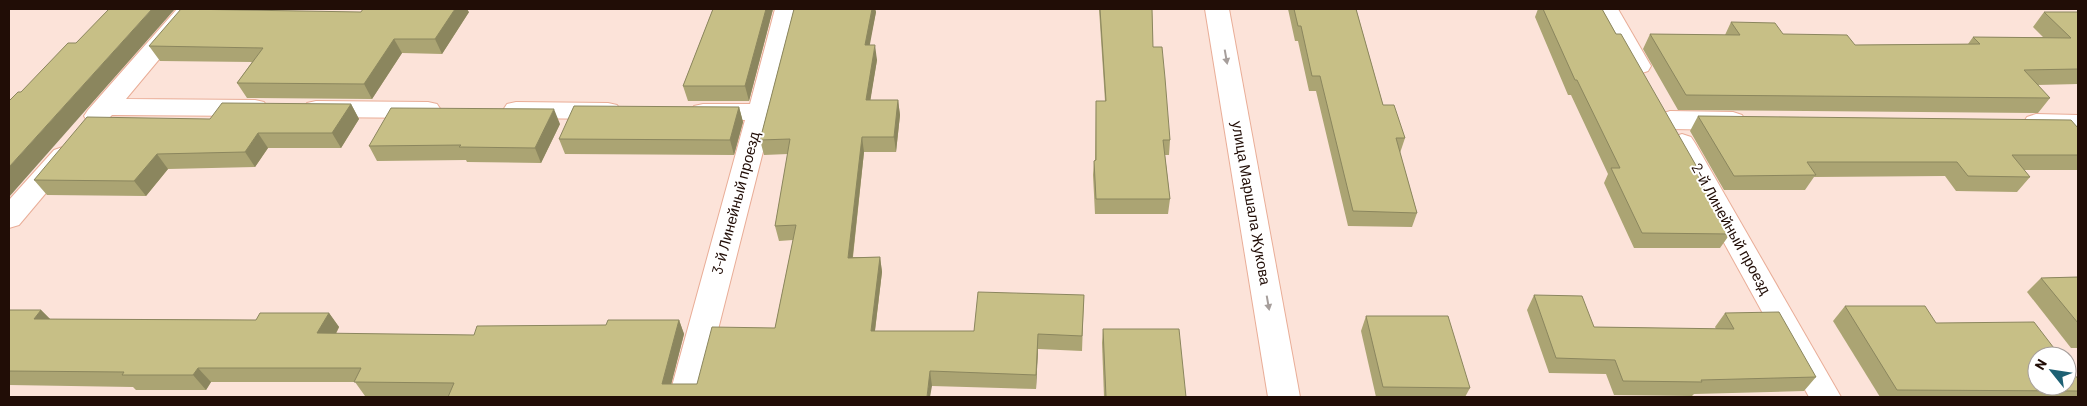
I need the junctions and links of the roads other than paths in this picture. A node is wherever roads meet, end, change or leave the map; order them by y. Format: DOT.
graph roads {
  1 [pos="189,9"];
  2 [pos="787,9"];
  3 [pos="1217,9"];
  4 [pos="1607,9"];
  5 [pos="1660,103"];
  6 [pos="104,107"];
  7 [pos="452,110"];
  8 [pos="492,110"];
  9 [pos="630,111"];
  10 [pos="680,112"];
  11 [pos="759,112"];
  12 [pos="1759,121"];
  13 [pos="2008,123"];
  14 [pos="2078,124"];
  15 [pos="9,218"];
  16 [pos="685,397"];
  17 [pos="1284,397"];
  18 [pos="1824,397"];
  1 -- 6 [label="street"];
  2 -- 11 [label="street, 3-й Линейный проезд"];
  3 -- 17 [label="street, улица Маршала Жукова, one-way"];
  4 -- 5 [label="street, 2-й Линейный проезд"];
  5 -- 12 [label="street"];
  5 -- 18 [label="street, 2-й Линейный проезд"];
  6 -- 7 [label="street"];
  6 -- 15 [label="street"];
  8 -- 9 [label="street"];
  10 -- 11 [label="street"];
  11 -- 16 [label="street, 3-й Линейный проезд"];
  13 -- 14 [label="street"];
}
